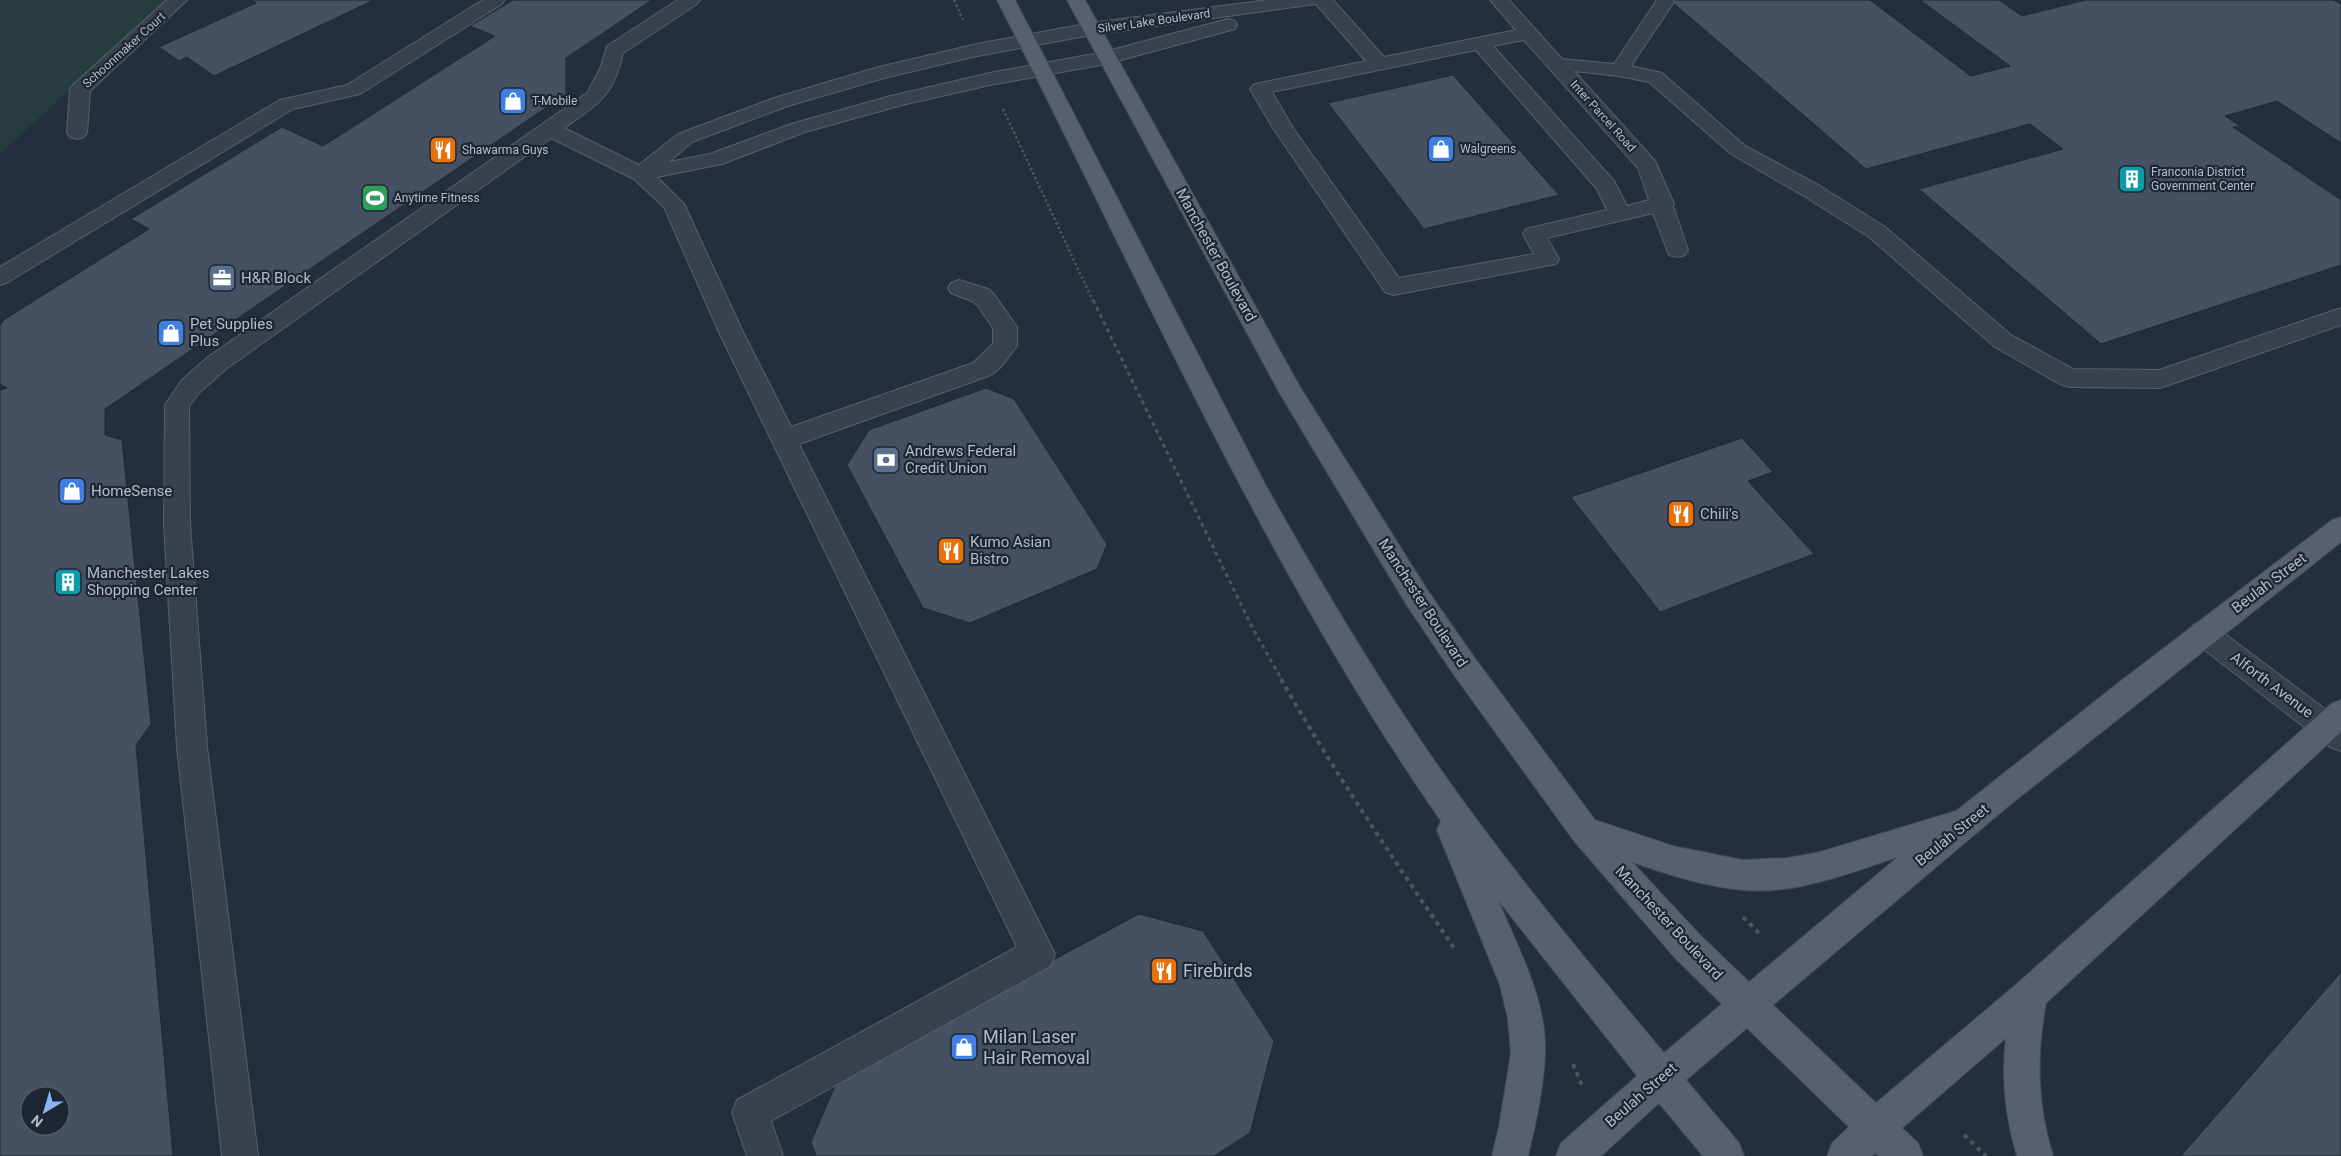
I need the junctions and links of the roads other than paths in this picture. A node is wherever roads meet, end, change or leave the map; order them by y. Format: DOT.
graph roads {
  1 [pos="178,0"];
  2 [pos="496,0"];
  3 [pos="691,0"];
  4 [pos="1006,0"];
  5 [pos="1076,0"];
  6 [pos="1310,0"];
  7 [pos="1316,0"];
  8 [pos="1323,0"];
  9 [pos="1499,0"];
  10 [pos="1665,2"];
  11 [pos="1091,29"];
  12 [pos="1529,33"];
  13 [pos="1028,41"];
  14 [pos="1480,43"];
  15 [pos="1106,58"];
  16 [pos="1379,64"];
  17 [pos="1557,64"];
  18 [pos="1042,69"];
  19 [pos="1619,70"];
  20 [pos="549,129"];
  21 [pos="77,134"];
  22 [pos="641,174"];
  23 [pos="1663,204"];
  24 [pos="1620,214"];
  25 [pos="1677,250"];
  26 [pos="0,277"];
  27 [pos="959,288"];
  28 [pos="2341,316"];
  29 [pos="785,439"];
  30 [pos="2341,527"];
  31 [pos="2203,633"];
  32 [pos="2336,726"];
  33 [pos="1436,789"];
  34 [pos="1968,821"];
  35 [pos="1585,831"];
  36 [pos="2031,994"];
  37 [pos="1748,1004"];
  38 [pos="1662,1077"];
  39 [pos="1876,1128"];
  40 [pos="240,1156"];
  41 [pos="765,1156"];
  42 [pos="1510,1156"];
  43 [pos="1574,1156"];
  44 [pos="1726,1156"];
  45 [pos="1845,1156"];
  46 [pos="1905,1156"];
  47 [pos="2035,1156"];
  1 -- 21 [label="street, Schoonmaker Court"];
  2 -- 26 [label="street"];
  3 -- 20 [label="street"];
  4 -- 13 [label="main road"];
  5 -- 11 [label="main road, Manchester Boulevard"];
  6 -- 11 [label="street, Silver Lake Boulevard"];
  7 -- 15 [label="street, Silver Lake Boulevard"];
  8 -- 16 [label="street"];
  9 -- 12 [label="street, Inter Parcel Road"];
  10 -- 19 [label="street"];
  11 -- 13 [label="street, Silver Lake Boulevard"];
  11 -- 15 [label="main road, Manchester Boulevard"];
  12 -- 14 [label="street"];
  12 -- 17 [label="street, Inter Parcel Road"];
  13 -- 18 [label="main road"];
  13 -- 22 [label="street, Silver Lake Boulevard"];
  14 -- 16 [label="street"];
  14 -- 24 [label="street"];
  15 -- 18 [label="street, Silver Lake Boulevard"];
  15 -- 35 [label="main road, Manchester Boulevard"];
  16 -- 24 [label="street"];
  17 -- 19 [label="street"];
  17 -- 23 [label="street, Inter Parcel Road"];
  18 -- 22 [label="street, Silver Lake Boulevard"];
  18 -- 33 [label="main road"];
  19 -- 28 [label="street"];
  20 -- 22 [label="street"];
  20 -- 40 [label="street"];
  22 -- 29 [label="street"];
  23 -- 24 [label="street"];
  23 -- 25 [label="street, Inter Parcel Road"];
  27 -- 29 [label="street"];
  29 -- 41 [label="street"];
  30 -- 31 [label="main road, Beulah Street"];
  31 -- 32 [label="street, Alforth Avenue"];
  31 -- 34 [label="main road, Beulah Street"];
  32 -- 36 [label="main road"];
  33 -- 38 [label="main road"];
  33 -- 42 [label="main road"];
  34 -- 35 [label="main road"];
  34 -- 37 [label="main road, Beulah Street"];
  35 -- 37 [label="main road, Manchester Boulevard"];
  36 -- 39 [label="main road"];
  36 -- 47 [label="main road"];
  37 -- 38 [label="main road, Beulah Street"];
  37 -- 39 [label="main road, Manchester Boulevard"];
  38 -- 43 [label="main road, Beulah Street"];
  38 -- 44 [label="main road"];
  39 -- 45 [label="main road"];
  39 -- 46 [label="main road, Manchester Boulevard"];
}
